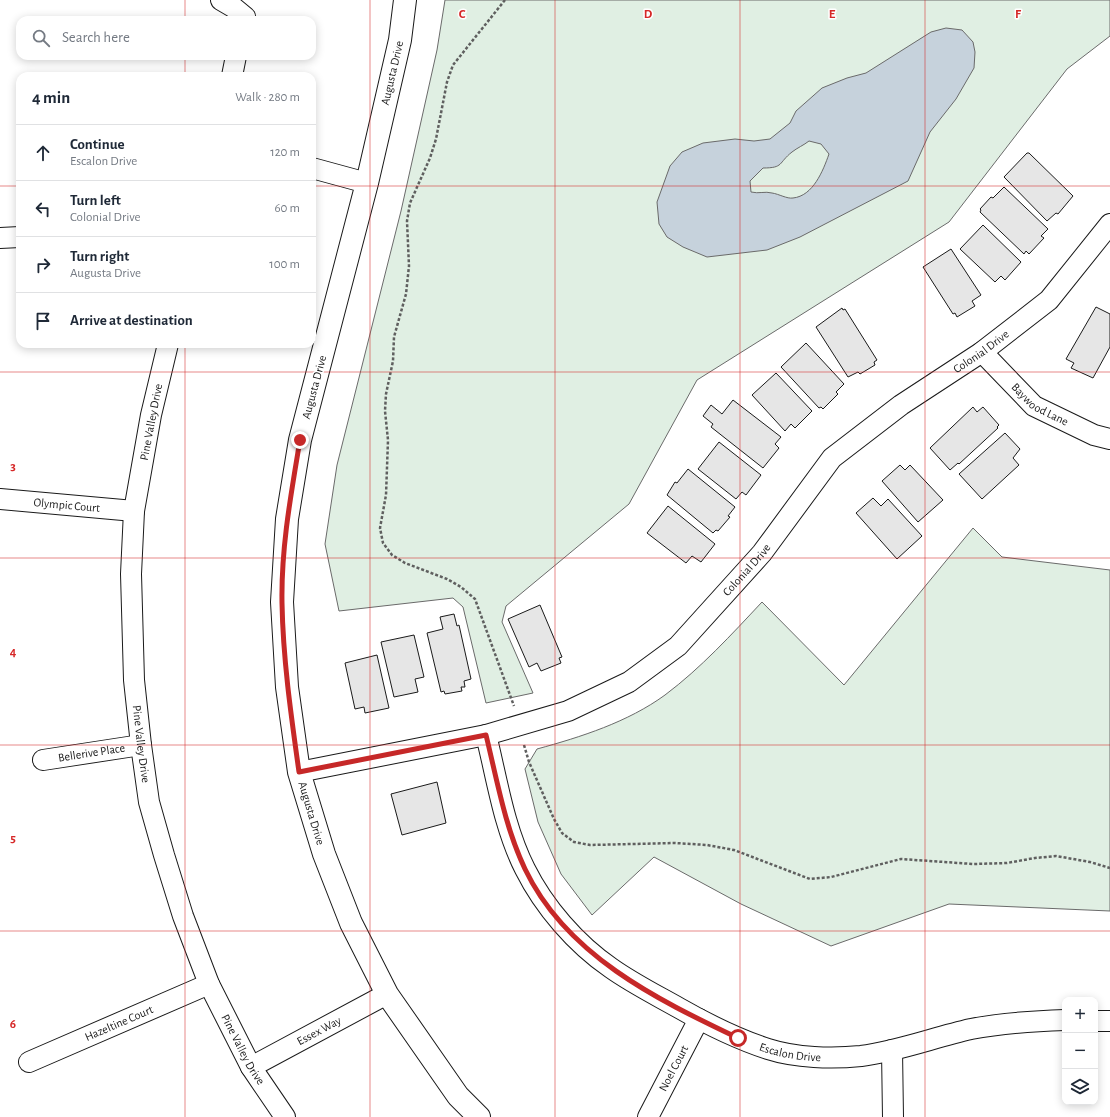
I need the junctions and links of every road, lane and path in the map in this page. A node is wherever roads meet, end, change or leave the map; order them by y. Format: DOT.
graph roads {
  1 [pos="221,0"];
  2 [pos="405,0"];
  3 [pos="505,0"];
  4 [pos="241,16"];
  5 [pos="235,60"];
  6 [pos="233,72"];
  7 [pos="316,169"];
  8 [pos="367,182"];
  9 [pos="1110,224"];
  10 [pos="0,238"];
  11 [pos="16,238"];
  12 [pos="167,348"];
  13 [pos="982,352"];
  14 [pos="1110,439"];
  15 [pos="0,499"];
  16 [pos="134,511"];
  17 [pos="512,697"];
  18 [pos="486,735"];
  19 [pos="141,745"];
  20 [pos="43,760"];
  21 [pos="529,762"];
  22 [pos="299,772"];
  23 [pos="1110,868"];
  24 [pos="209,984"];
  25 [pos="386,994"];
  26 [pos="699,1019"];
  27 [pos="1062,1020"];
  28 [pos="1098,1021"];
  29 [pos="1110,1021"];
  30 [pos="892,1050"];
  31 [pos="29,1062"];
  32 [pos="251,1067"];
  33 [pos="285,1117"];
  34 [pos="479,1117"];
  35 [pos="648,1117"];
  36 [pos="893,1117"];
  1 -- 4 [label="street"];
  2 -- 8 [label="street, Augusta Drive"];
  3 -- 17 [label="path"];
  5 -- 6 [label="street"];
  7 -- 8 [label="street"];
  8 -- 22 [label="street, Augusta Drive"];
  9 -- 13 [label="street, Colonial Drive"];
  10 -- 11 [label="street"];
  12 -- 16 [label="street, Pine Valley Drive"];
  13 -- 14 [label="street, Baywood Lane"];
  13 -- 18 [label="street, Colonial Drive"];
  15 -- 16 [label="street, Olympic Court"];
  16 -- 19 [label="street, Pine Valley Drive"];
  18 -- 22 [label="street, Colonial Drive"];
  18 -- 26 [label="street, Escalon Drive"];
  19 -- 20 [label="street, Bellerive Place"];
  19 -- 24 [label="street, Pine Valley Drive"];
  21 -- 23 [label="path"];
  22 -- 25 [label="street, Augusta Drive"];
  24 -- 31 [label="street, Hazeltine Court"];
  24 -- 32 [label="street, Pine Valley Drive"];
  25 -- 32 [label="street, Essex Way"];
  25 -- 34 [label="street, Augusta Drive"];
  26 -- 30 [label="street, Escalon Drive"];
  26 -- 35 [label="street, Noel Court"];
  27 -- 30 [label="street, Escalon Drive"];
  28 -- 29 [label="street"];
  30 -- 36 [label="street"];
  32 -- 33 [label="street, Pine Valley Drive"];
}
